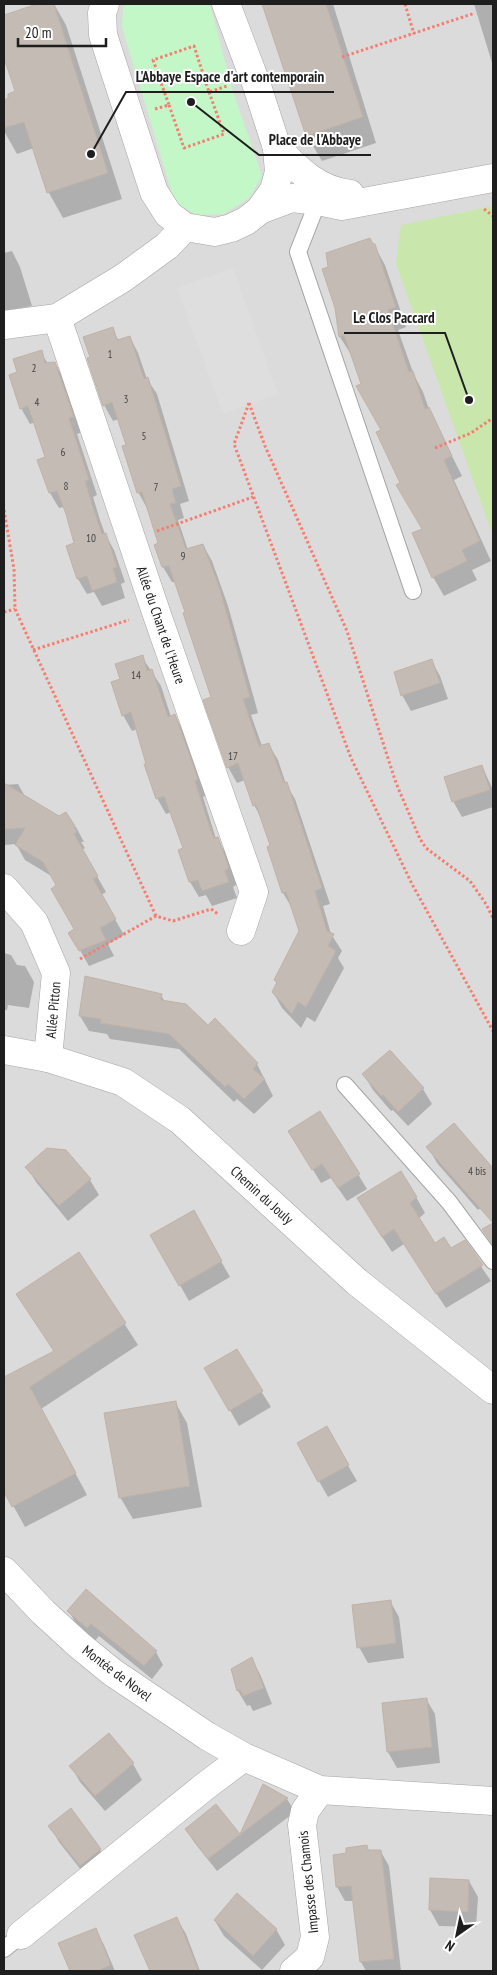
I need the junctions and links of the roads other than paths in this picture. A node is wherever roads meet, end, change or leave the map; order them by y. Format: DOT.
graph roads {
  1 [pos="105,4"];
  2 [pos="226,4"];
  3 [pos="277,148"];
  4 [pos="493,178"];
  5 [pos="381,198"];
  6 [pos="318,200"];
  7 [pos="260,210"];
  8 [pos="185,227"];
  9 [pos="57,318"];
  10 [pos="4,324"];
  11 [pos="413,591"];
  12 [pos="4,888"];
  13 [pos="241,931"];
  14 [pos="4,1050"];
  15 [pos="48,1058"];
  16 [pos="345,1085"];
  17 [pos="493,1261"];
  18 [pos="493,1390"];
  19 [pos="4,1571"];
  20 [pos="244,1757"];
  21 [pos="320,1790"];
  22 [pos="493,1801"];
  23 [pos="13,1942"];
  24 [pos="294,1971"];
  1 -- 8 [label="street"];
  2 -- 3 [label="street"];
  3 -- 5 [label="street"];
  3 -- 7 [label="street"];
  4 -- 5 [label="street"];
  5 -- 6 [label="street"];
  6 -- 7 [label="street"];
  6 -- 11 [label="lane"];
  7 -- 8 [label="street"];
  8 -- 9 [label="street"];
  9 -- 10 [label="street"];
  9 -- 13 [label="street, Allée du Chant de l'Heure"];
  12 -- 15 [label="street, Allée Pitton"];
  14 -- 15 [label="street, Chemin du Jouly"];
  15 -- 18 [label="street, Chemin du Jouly"];
  16 -- 17 [label="lane"];
  19 -- 20 [label="street, Montée de Novel"];
  20 -- 21 [label="street, Montée de Novel"];
  20 -- 23 [label="street"];
  21 -- 22 [label="street, Montée de Novel"];
  21 -- 24 [label="street, Impasse des Chamois"];
}
